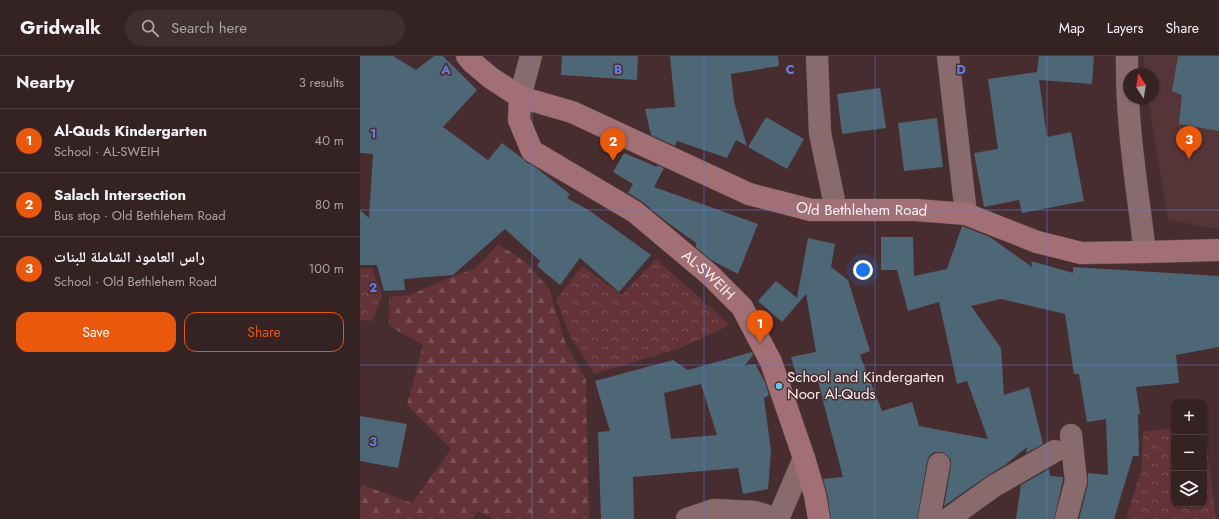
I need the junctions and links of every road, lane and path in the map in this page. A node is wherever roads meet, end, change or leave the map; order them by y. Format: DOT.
graph roads {
  1 [pos="467,56"];
  2 [pos="530,56"];
  3 [pos="817,56"];
  4 [pos="948,56"];
  5 [pos="1127,56"];
  6 [pos="520,97"];
  7 [pos="836,210"];
  8 [pos="966,214"];
  9 [pos="1219,250"];
  10 [pos="1145,252"];
  11 [pos="1071,435"];
  12 [pos="1055,451"];
  13 [pos="804,458"];
  14 [pos="940,464"];
  15 [pos="687,519"];
  16 [pos="778,519"];
  17 [pos="819,519"];
  18 [pos="929,519"];
  19 [pos="948,519"];
  20 [pos="1066,519"];
  1 -- 6 [label="street, Old Bethlehem Road"];
  2 -- 6 [label="street"];
  3 -- 7 [label="street"];
  4 -- 8 [label="street"];
  5 -- 10 [label="street"];
  6 -- 7 [label="street, Old Bethlehem Road"];
  6 -- 13 [label="street, AL-SWEIH"];
  7 -- 8 [label="street, Old Bethlehem Road"];
  8 -- 10 [label="street, Old Bethlehem Road"];
  9 -- 10 [label="street, Old Bethlehem Road"];
  11 -- 20 [label="street"];
  12 -- 19 [label="street"];
  13 -- 16 [label="street"];
  13 -- 17 [label="street, AL-SWEIH"];
  14 -- 18 [label="street"];
  15 -- 16 [label="street"];
}
